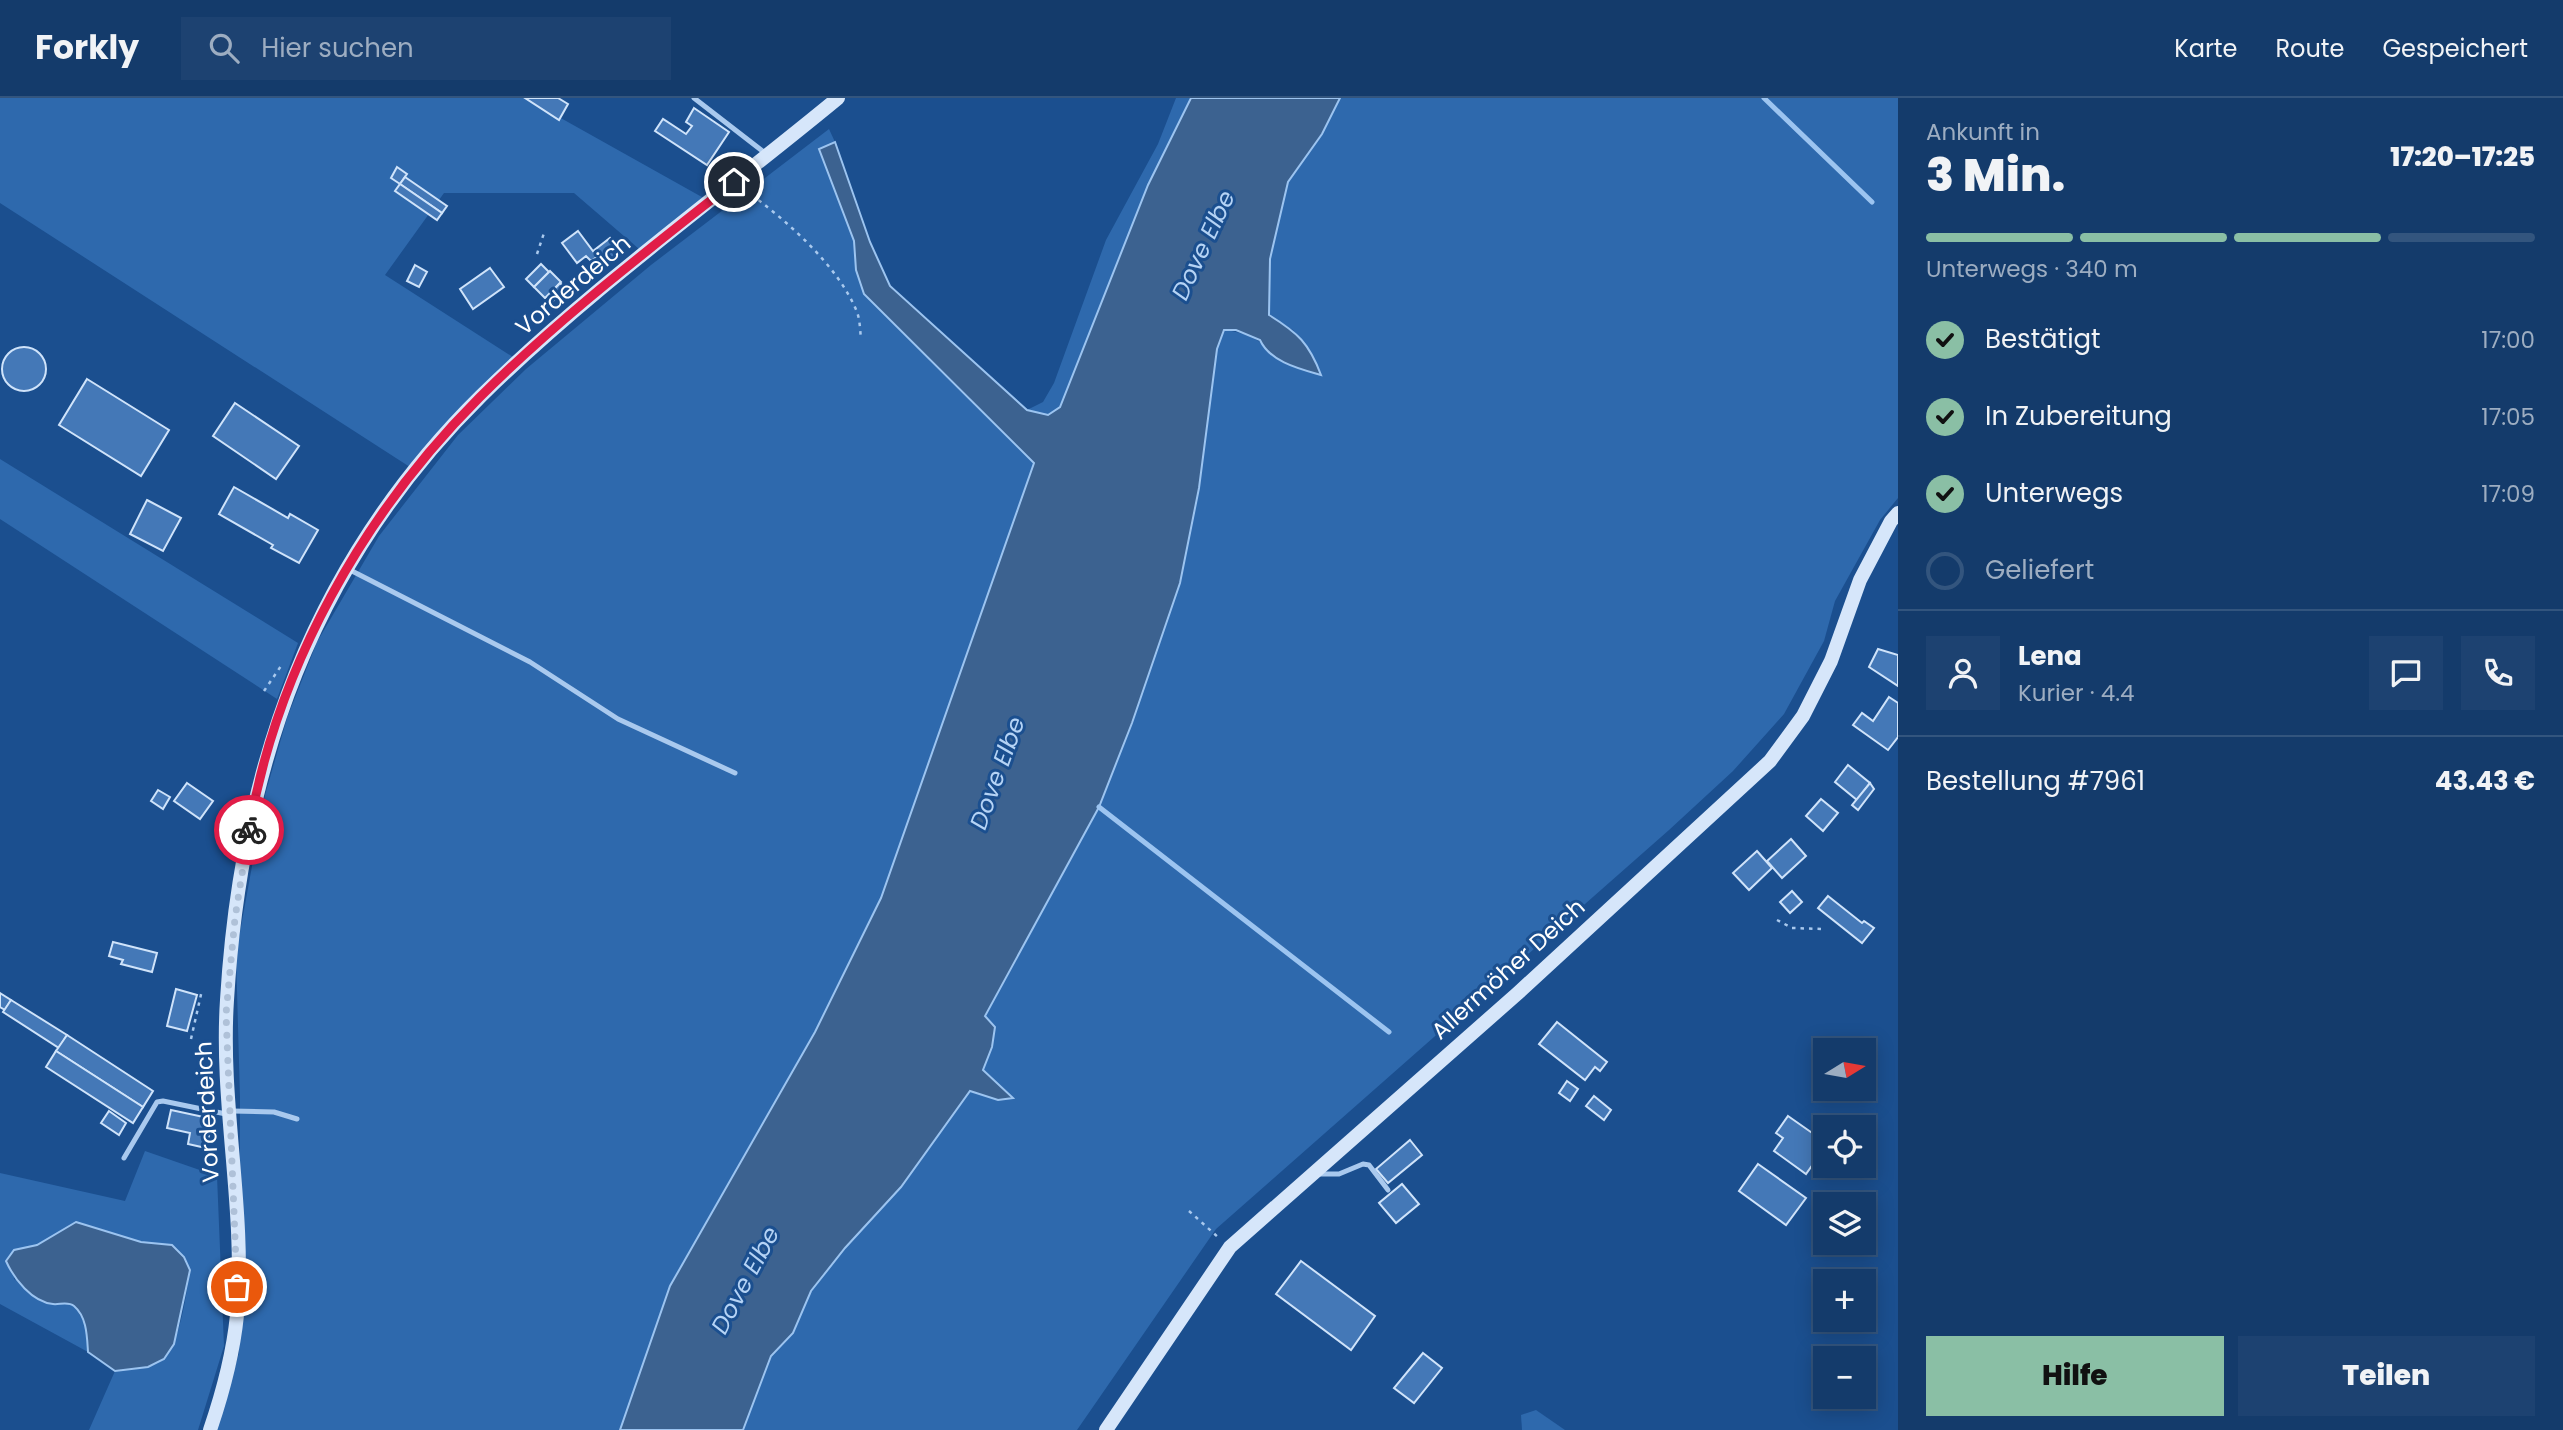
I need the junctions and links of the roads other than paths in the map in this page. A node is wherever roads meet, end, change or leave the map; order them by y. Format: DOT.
graph roads {
  1 [pos="694,98"];
  2 [pos="838,98"];
  3 [pos="768,156"];
  4 [pos="1898,513"];
  5 [pos="348,568"];
  6 [pos="734,773"];
  7 [pos="229,1113"];
  8 [pos="297,1119"];
  9 [pos="124,1158"];
  10 [pos="1313,1174"];
  11 [pos="1388,1190"];
  12 [pos="210,1430"];
  13 [pos="1106,1430"];
  1 -- 3 [label="lane"];
  2 -- 3 [label="street, Vorderdeich"];
  3 -- 5 [label="street, Vorderdeich"];
  4 -- 10 [label="street, Allermöher Deich"];
  5 -- 6 [label="lane"];
  5 -- 7 [label="street, Vorderdeich"];
  7 -- 8 [label="lane"];
  7 -- 9 [label="lane"];
  7 -- 12 [label="street, Vorderdeich"];
  10 -- 11 [label="lane"];
  10 -- 13 [label="street, Allermöher Deich"];
}
